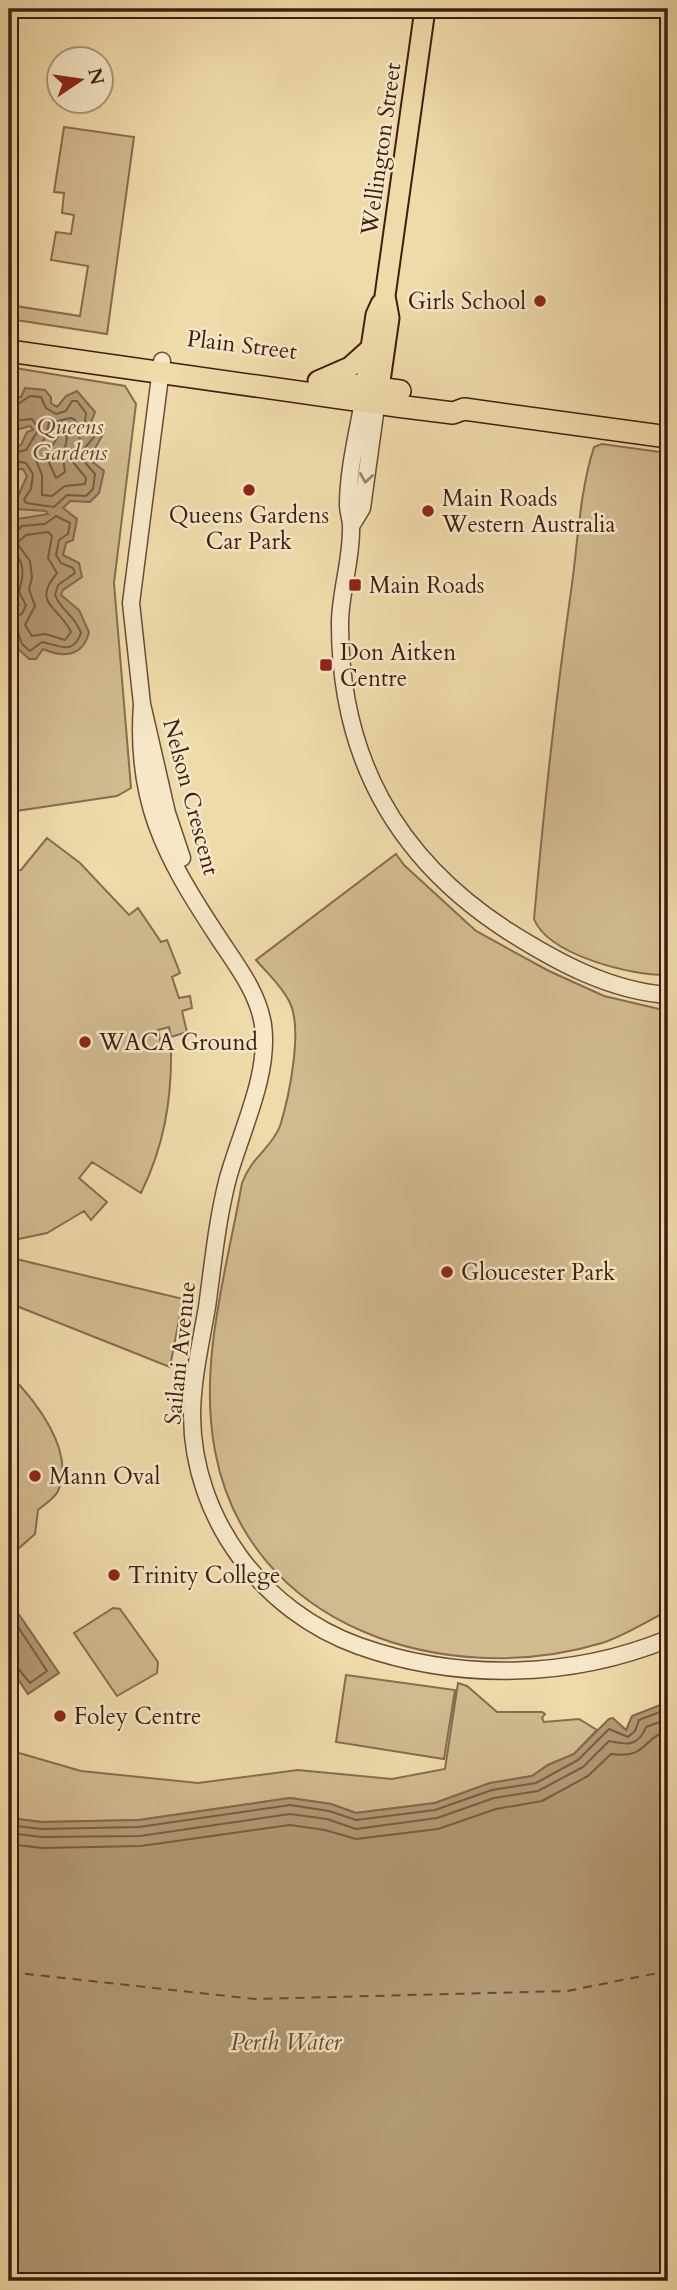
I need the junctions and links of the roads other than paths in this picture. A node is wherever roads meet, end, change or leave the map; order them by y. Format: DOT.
graph roads {
  1 [pos="425,9"];
  2 [pos="385,296"];
  3 [pos="9,339"];
  4 [pos="370,349"];
  5 [pos="9,351"];
  6 [pos="161,367"];
  7 [pos="318,381"];
  8 [pos="371,395"];
  9 [pos="668,437"];
  10 [pos="245,979"];
  11 [pos="668,995"];
  12 [pos="668,1639"];
  1 -- 2 [label="main road, Wellington Street"];
  2 -- 4 [label="main road, Wellington Street"];
  2 -- 8 [label="main road, Wellington Street"];
  3 -- 6 [label="highway, Plain Street"];
  4 -- 7 [label="main road"];
  4 -- 8 [label="main road, Wellington Street"];
  5 -- 6 [label="highway, Plain Street"];
  6 -- 7 [label="highway, Plain Street"];
  6 -- 8 [label="highway, Plain Street"];
  6 -- 10 [label="street, Nelson Crescent"];
  7 -- 8 [label="highway, Plain Street"];
  8 -- 9 [label="highway, Plain Street"];
  8 -- 11 [label="street"];
  10 -- 12 [label="street, Sailani Avenue"];
}
